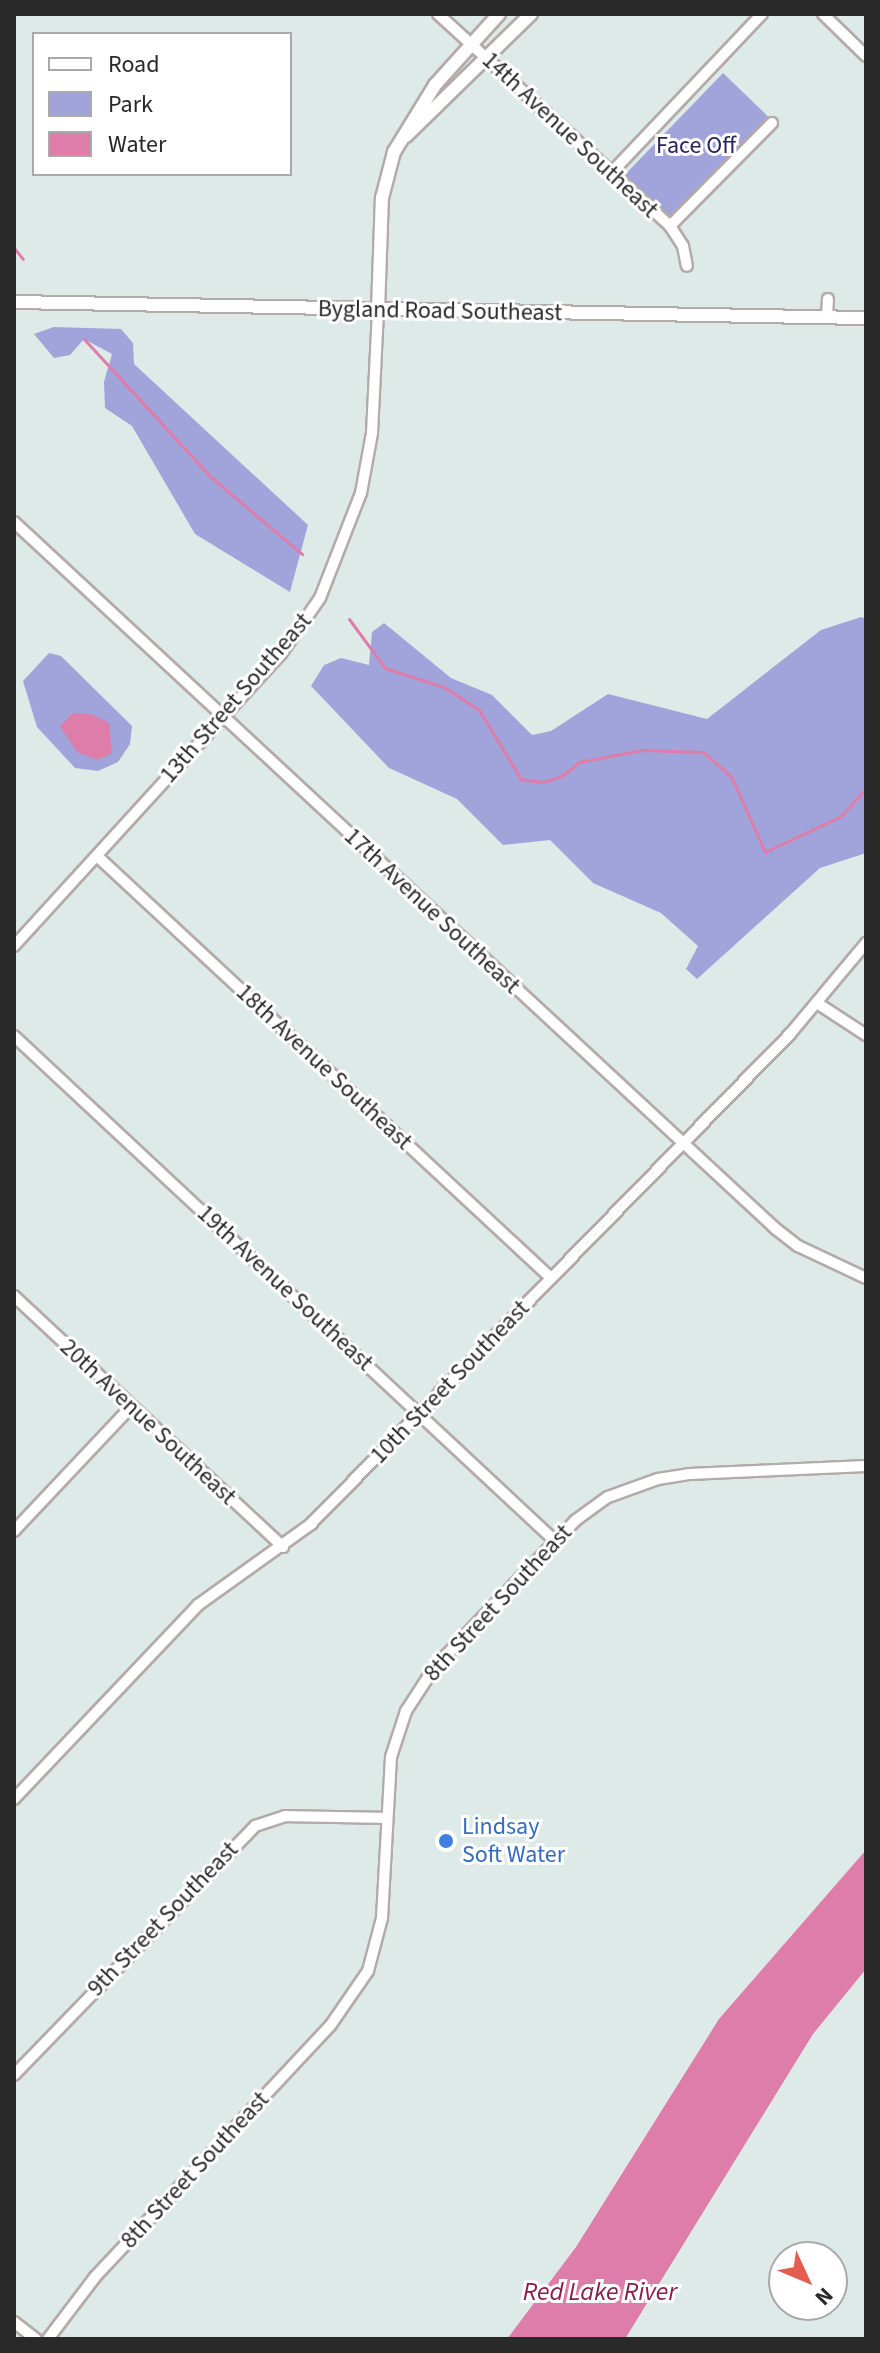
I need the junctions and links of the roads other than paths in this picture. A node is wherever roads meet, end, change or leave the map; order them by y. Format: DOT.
graph roads {
  1 [pos="438,14"];
  2 [pos="499,14"];
  3 [pos="531,14"];
  4 [pos="762,14"];
  5 [pos="823,14"];
  6 [pos="471,44"];
  7 [pos="866,56"];
  8 [pos="488,59"];
  9 [pos="772,123"];
  10 [pos="394,152"];
  11 [pos="612,172"];
  12 [pos="670,226"];
  13 [pos="687,266"];
  14 [pos="828,299"];
  15 [pos="14,302"];
  16 [pos="378,310"];
  17 [pos="827,317"];
  18 [pos="866,318"];
  19 [pos="14,522"];
  20 [pos="223,717"];
  21 [pos="97,856"];
  22 [pos="866,943"];
  23 [pos="14,946"];
  24 [pos="817,1003"];
  25 [pos="866,1035"];
  26 [pos="14,1036"];
  27 [pos="682,1143"];
  28 [pos="551,1278"];
  29 [pos="866,1278"];
  30 [pos="14,1296"];
  31 [pos="131,1407"];
  32 [pos="419,1414"];
  33 [pos="866,1466"];
  34 [pos="14,1531"];
  35 [pos="555,1541"];
  36 [pos="283,1547"];
  37 [pos="14,1799"];
  38 [pos="386,1818"];
  39 [pos="14,2075"];
  40 [pos="14,2322"];
  41 [pos="36,2339"];
  42 [pos="48,2339"];
  1 -- 6 [label="street, 14th Avenue Southeast"];
  2 -- 6 [label="street"];
  3 -- 8 [label="street"];
  4 -- 11 [label="street"];
  5 -- 7 [label="street"];
  6 -- 8 [label="street, 14th Avenue Southeast"];
  6 -- 10 [label="street"];
  8 -- 10 [label="street"];
  8 -- 11 [label="street, 14th Avenue Southeast"];
  9 -- 12 [label="street"];
  10 -- 16 [label="street"];
  11 -- 12 [label="street, 14th Avenue Southeast"];
  12 -- 13 [label="street, 14th Avenue Southeast"];
  14 -- 17 [label="street"];
  15 -- 16 [label="street, Bygland Road Southeast"];
  16 -- 17 [label="street, Bygland Road Southeast"];
  16 -- 20 [label="street, 13th Street Southeast"];
  17 -- 18 [label="street, Bygland Road Southeast"];
  19 -- 20 [label="street, 17th Avenue Southeast"];
  20 -- 21 [label="street, 13th Street Southeast"];
  20 -- 27 [label="street, 17th Avenue Southeast"];
  21 -- 23 [label="street, 13th Street Southeast"];
  21 -- 28 [label="street, 18th Avenue Southeast"];
  22 -- 24 [label="street, 10th Street Southeast"];
  24 -- 25 [label="street"];
  24 -- 27 [label="street, 10th Street Southeast"];
  26 -- 32 [label="street, 19th Avenue Southeast"];
  27 -- 28 [label="street, 10th Street Southeast"];
  27 -- 29 [label="street, 17th Avenue Southeast"];
  28 -- 32 [label="street, 10th Street Southeast"];
  30 -- 31 [label="street, 20th Avenue Southeast"];
  31 -- 34 [label="street"];
  31 -- 36 [label="street, 20th Avenue Southeast"];
  32 -- 35 [label="street, 19th Avenue Southeast"];
  32 -- 36 [label="street, 10th Street Southeast"];
  33 -- 35 [label="street, 8th Street Southeast"];
  35 -- 38 [label="street, 8th Street Southeast"];
  36 -- 37 [label="street, 10th Street Southeast"];
  38 -- 39 [label="street, 9th Street Southeast"];
  38 -- 42 [label="street, 8th Street Southeast"];
  40 -- 41 [label="street"];
}
